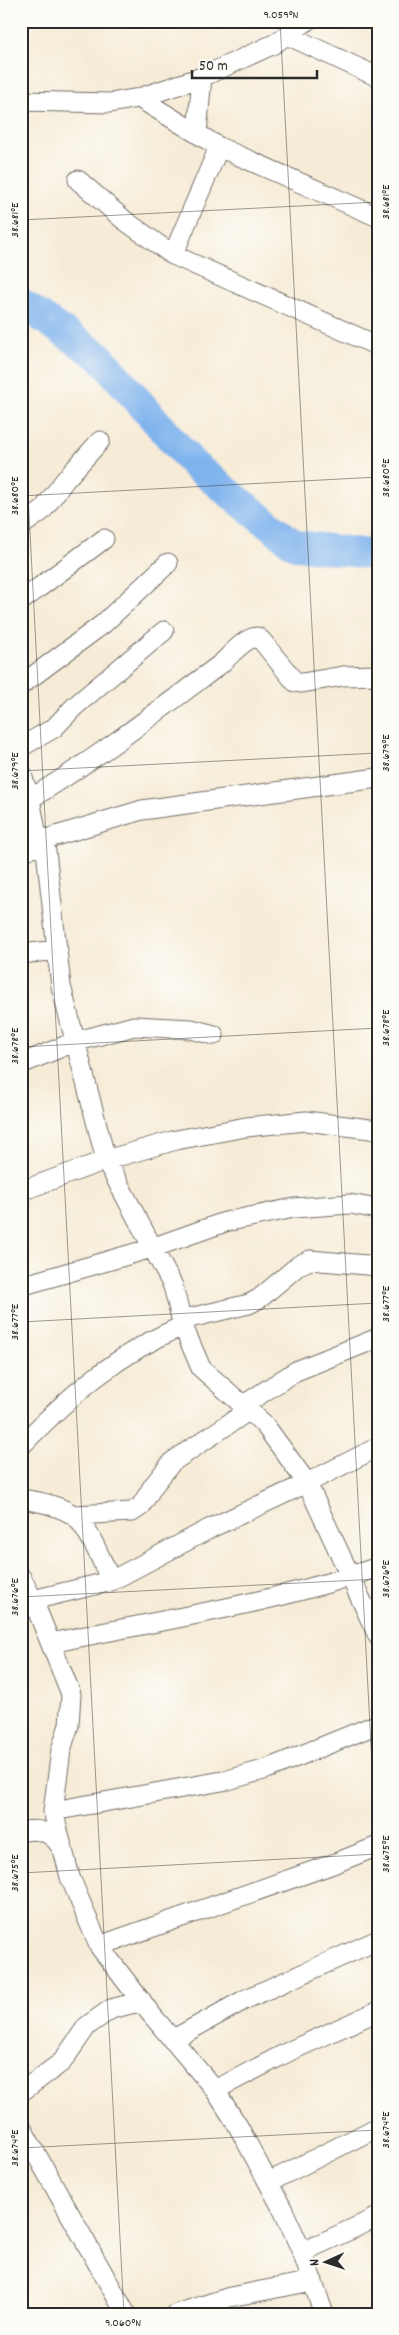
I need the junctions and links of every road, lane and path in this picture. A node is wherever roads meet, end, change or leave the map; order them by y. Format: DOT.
graph roads {
  1 [pos="307,21"];
  2 [pos="287,35"];
  3 [pos="202,77"];
  4 [pos="378,77"];
  5 [pos="139,98"];
  6 [pos="21,101"];
  7 [pos="197,133"];
  8 [pos="219,146"];
  9 [pos="78,180"];
  10 [pos="378,217"];
  11 [pos="173,255"];
  12 [pos="378,346"];
  13 [pos="100,441"];
  14 [pos="21,526"];
  15 [pos="104,539"];
  16 [pos="168,562"];
  17 [pos="21,601"];
  18 [pos="164,631"];
  19 [pos="378,675"];
  20 [pos="21,684"];
  21 [pos="21,747"];
  22 [pos="21,772"];
  23 [pos="378,778"];
  24 [pos="30,799"];
  25 [pos="39,843"];
  26 [pos="21,851"];
  27 [pos="58,950"];
  28 [pos="21,954"];
  29 [pos="214,1036"];
  30 [pos="74,1042"];
  31 [pos="21,1064"];
  32 [pos="378,1130"];
  33 [pos="106,1160"];
  34 [pos="21,1191"];
  35 [pos="378,1209"];
  36 [pos="152,1248"];
  37 [pos="378,1266"];
  38 [pos="21,1286"];
  39 [pos="182,1323"];
  40 [pos="378,1338"];
  41 [pos="245,1409"];
  42 [pos="21,1446"];
  43 [pos="378,1447"];
  44 [pos="307,1483"];
  45 [pos="21,1499"];
  46 [pos="73,1515"];
  47 [pos="378,1567"];
  48 [pos="21,1577"];
  49 [pos="351,1577"];
  50 [pos="112,1581"];
  51 [pos="33,1600"];
  52 [pos="378,1636"];
  53 [pos="51,1643"];
  54 [pos="378,1724"];
  55 [pos="53,1811"];
  56 [pos="21,1832"];
  57 [pos="378,1846"];
  58 [pos="66,1857"];
  59 [pos="378,1940"];
  60 [pos="99,1946"];
  61 [pos="142,2001"];
  62 [pos="378,2011"];
  63 [pos="172,2040"];
  64 [pos="215,2090"];
  65 [pos="21,2092"];
  66 [pos="21,2127"];
  67 [pos="378,2127"];
  68 [pos="269,2182"];
  69 [pos="378,2218"];
  70 [pos="302,2252"];
  71 [pos="313,2281"];
  72 [pos="126,2314"];
  73 [pos="176,2314"];
  74 [pos="324,2314"];
  1 -- 2 [label="street"];
  2 -- 3 [label="street"];
  2 -- 4 [label="street"];
  3 -- 5 [label="street"];
  3 -- 7 [label="street"];
  5 -- 6 [label="street"];
  5 -- 7 [label="street"];
  7 -- 8 [label="street"];
  8 -- 10 [label="street"];
  8 -- 11 [label="street"];
  9 -- 11 [label="street"];
  11 -- 12 [label="street"];
  13 -- 14 [label="street"];
  15 -- 17 [label="street"];
  16 -- 20 [label="street"];
  18 -- 21 [label="street"];
  19 -- 24 [label="street"];
  22 -- 24 [label="street"];
  23 -- 25 [label="street"];
  24 -- 25 [label="street"];
  25 -- 26 [label="street"];
  25 -- 27 [label="street"];
  27 -- 28 [label="street"];
  27 -- 30 [label="street"];
  29 -- 30 [label="street"];
  30 -- 31 [label="street"];
  30 -- 33 [label="street"];
  32 -- 33 [label="street"];
  33 -- 34 [label="street"];
  33 -- 36 [label="street"];
  35 -- 36 [label="street"];
  36 -- 38 [label="street"];
  36 -- 39 [label="street"];
  37 -- 39 [label="street"];
  39 -- 41 [label="street"];
  39 -- 42 [label="street"];
  40 -- 41 [label="street"];
  41 -- 44 [label="street"];
  41 -- 46 [label="street"];
  43 -- 44 [label="street"];
  44 -- 49 [label="street"];
  44 -- 50 [label="street"];
  45 -- 46 [label="street"];
  46 -- 50 [label="street"];
  47 -- 49 [label="street"];
  48 -- 51 [label="street"];
  49 -- 52 [label="street"];
  49 -- 53 [label="street"];
  50 -- 51 [label="street"];
  51 -- 53 [label="street"];
  53 -- 55 [label="street"];
  54 -- 55 [label="street"];
  55 -- 58 [label="street"];
  56 -- 58 [label="street"];
  57 -- 60 [label="street"];
  58 -- 60 [label="street"];
  59 -- 63 [label="street"];
  60 -- 61 [label="street"];
  61 -- 63 [label="street"];
  61 -- 65 [label="street"];
  62 -- 64 [label="street"];
  63 -- 64 [label="street"];
  64 -- 68 [label="street"];
  66 -- 72 [label="street"];
  67 -- 68 [label="street"];
  68 -- 70 [label="street"];
  69 -- 70 [label="street"];
  70 -- 71 [label="street"];
  71 -- 73 [label="street"];
  71 -- 74 [label="street"];
}
